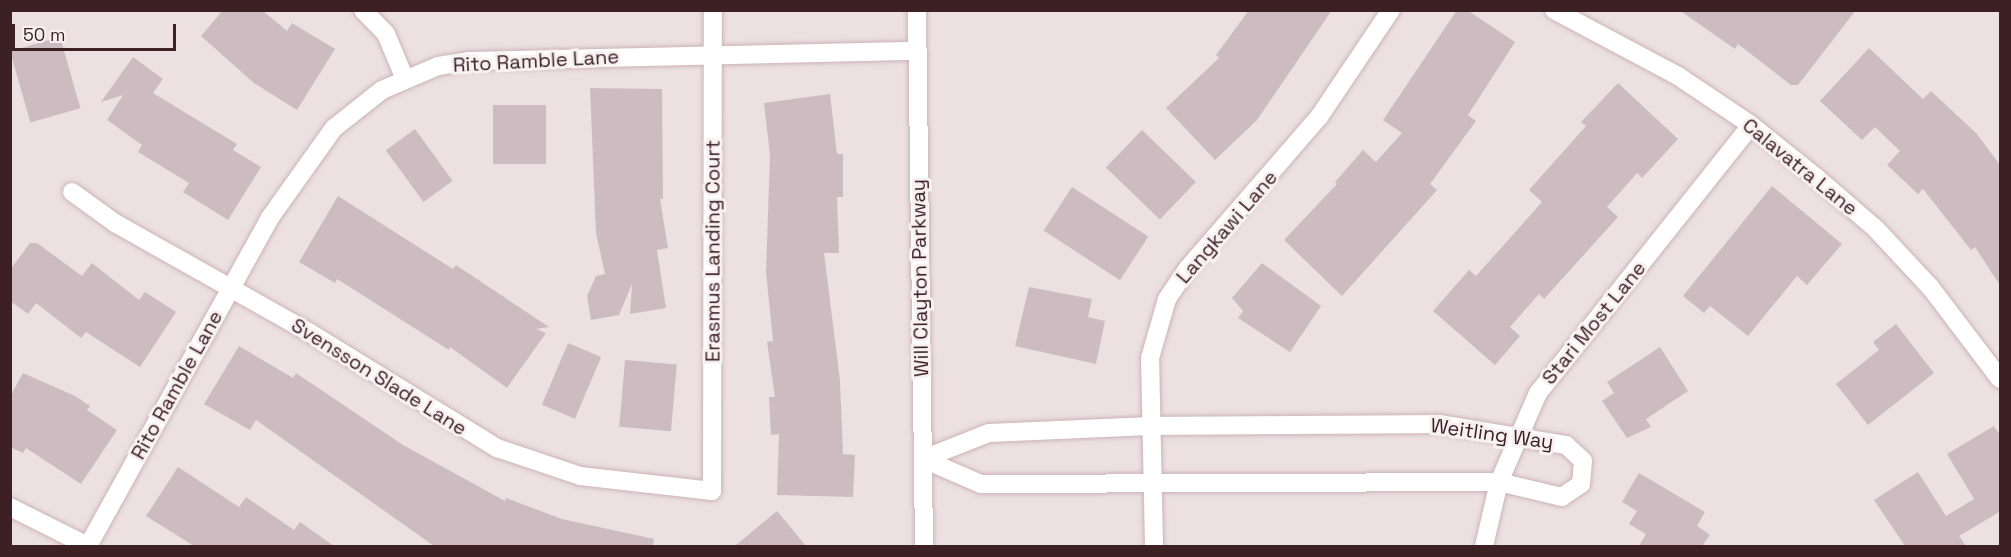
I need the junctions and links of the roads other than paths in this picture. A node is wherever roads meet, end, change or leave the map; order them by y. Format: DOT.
graph roads {
  1 [pos="363,10"];
  2 [pos="713,10"];
  3 [pos="917,10"];
  4 [pos="1391,10"];
  5 [pos="1554,10"];
  6 [pos="918,51"];
  7 [pos="713,55"];
  8 [pos="405,79"];
  9 [pos="1751,125"];
  10 [pos="72,192"];
  11 [pos="230,288"];
  12 [pos="2001,379"];
  13 [pos="1150,426"];
  14 [pos="1517,436"];
  15 [pos="923,459"];
  16 [pos="1499,482"];
  17 [pos="1152,485"];
  18 [pos="712,491"];
  19 [pos="10,507"];
  20 [pos="88,546"];
  21 [pos="924,546"];
  22 [pos="1154,546"];
  23 [pos="1484,546"];
  1 -- 8 [label="street"];
  2 -- 7 [label="street, Erasmus Landing Court"];
  3 -- 6 [label="street, Will Clayton Parkway"];
  4 -- 13 [label="street, Langkawi Lane"];
  5 -- 9 [label="street, Calavatra Lane"];
  6 -- 7 [label="street, Rito Ramble Lane"];
  6 -- 15 [label="street, Will Clayton Parkway"];
  7 -- 8 [label="street, Rito Ramble Lane"];
  7 -- 18 [label="street, Erasmus Landing Court"];
  8 -- 11 [label="street, Rito Ramble Lane"];
  9 -- 12 [label="street, Calavatra Lane"];
  9 -- 14 [label="street, Stari Most Lane"];
  10 -- 11 [label="street, Svensson Slade Lane"];
  11 -- 18 [label="street, Svensson Slade Lane"];
  11 -- 20 [label="street, Rito Ramble Lane"];
  13 -- 14 [label="street, Weitling Way"];
  13 -- 15 [label="street, Weitling Way"];
  13 -- 17 [label="street, Langkawi Lane"];
  14 -- 16 [label="street, Stari Most Lane"];
  14 -- 16 [label="street, Weitling Way"];
  15 -- 17 [label="street, Weitling Way"];
  15 -- 21 [label="street, Will Clayton Parkway"];
  16 -- 17 [label="street, Weitling Way"];
  16 -- 23 [label="street, Stari Most Lane"];
  17 -- 22 [label="street, Langkawi Lane"];
  19 -- 20 [label="street"];
}
